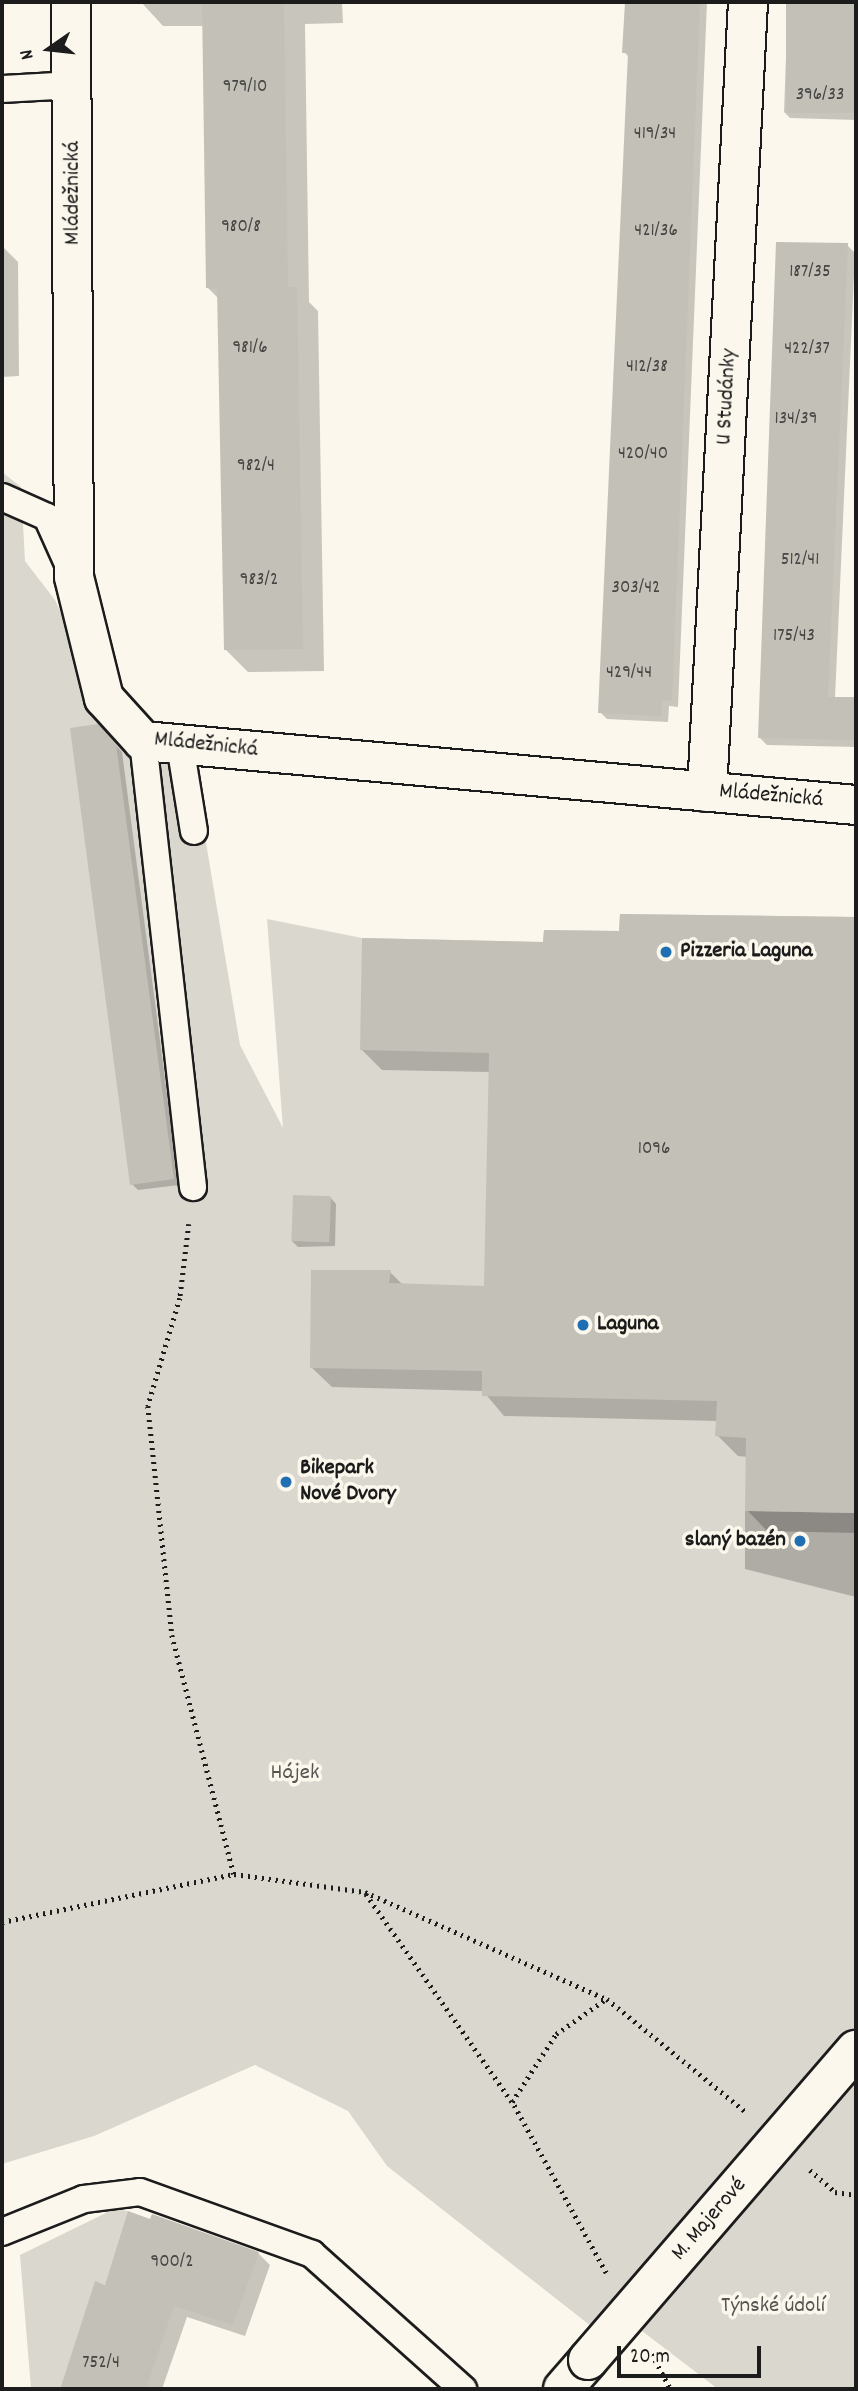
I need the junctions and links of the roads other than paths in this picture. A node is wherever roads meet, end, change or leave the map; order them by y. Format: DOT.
graph roads {
  1 [pos="71,2"];
  2 [pos="748,2"];
  3 [pos="74,85"];
  4 [pos="2,89"];
  5 [pos="2,497"];
  6 [pos="74,577"];
  7 [pos="162,743"];
  8 [pos="707,792"];
  9 [pos="856,805"];
  10 [pos="194,831"];
  11 [pos="193,1187"];
  12 [pos="856,2050"];
  13 [pos="2,2232"];
  14 [pos="463,2389"];
  15 [pos="563,2389"];
  1 -- 3 [label="street, Mládežnická"];
  2 -- 8 [label="street, U Studánky"];
  3 -- 4 [label="lane"];
  3 -- 6 [label="street, Mládežnická"];
  5 -- 6 [label="lane"];
  6 -- 7 [label="street, Mládežnická"];
  7 -- 8 [label="street, Mládežnická"];
  7 -- 10 [label="lane"];
  7 -- 11 [label="lane"];
  8 -- 9 [label="street, Mládežnická"];
  12 -- 15 [label="street, M. Majerové, bridge"];
  13 -- 14 [label="lane"];
}
